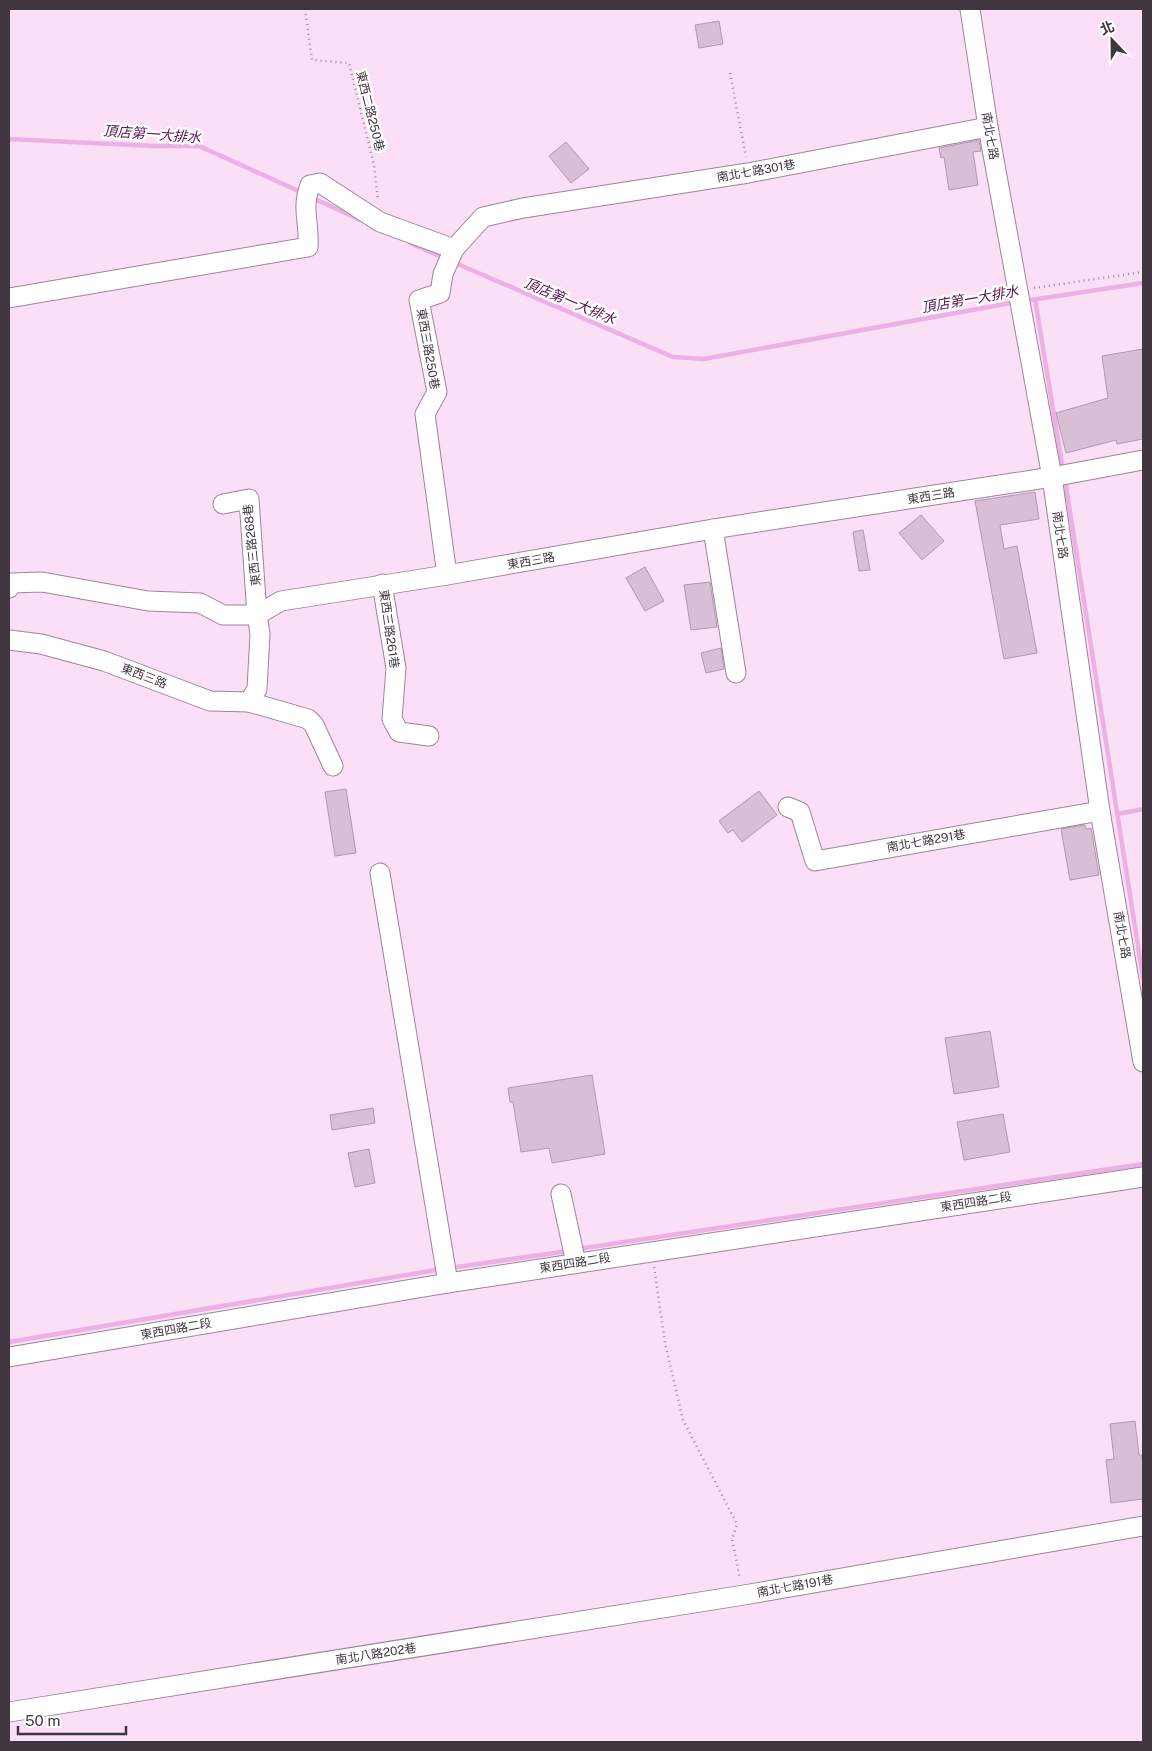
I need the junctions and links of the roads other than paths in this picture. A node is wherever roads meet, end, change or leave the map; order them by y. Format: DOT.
graph roads {
  1 [pos="970,9"];
  2 [pos="988,127"];
  3 [pos="523,208"];
  4 [pos="454,249"];
  5 [pos="9,298"];
  6 [pos="1143,460"];
  7 [pos="1052,477"];
  8 [pos="223,504"];
  9 [pos="713,529"];
  10 [pos="447,575"];
  11 [pos="382,584"];
  12 [pos="9,588"];
  13 [pos="257,615"];
  14 [pos="9,640"];
  15 [pos="736,672"];
  16 [pos="248,702"];
  17 [pos="429,736"];
  18 [pos="332,766"];
  19 [pos="788,807"];
  20 [pos="1100,811"];
  21 [pos="380,873"];
  22 [pos="1143,1062"];
  23 [pos="1143,1177"];
  24 [pos="561,1194"];
  25 [pos="576,1263"];
  26 [pos="448,1283"];
  27 [pos="9,1357"];
  28 [pos="1143,1526"];
  29 [pos="744,1595"];
  30 [pos="9,1712"];
  1 -- 2 [label="street, 南北七路"];
  2 -- 3 [label="street, 南北七路301巷"];
  2 -- 7 [label="street, 南北七路"];
  3 -- 4 [label="street, 東西三路250巷"];
  4 -- 5 [label="street"];
  4 -- 10 [label="street, 東西三路250巷"];
  6 -- 7 [label="street, 東西三路"];
  7 -- 9 [label="street, 東西三路"];
  7 -- 20 [label="street, 南北七路"];
  8 -- 13 [label="street, 東西三路268巷"];
  9 -- 10 [label="street, 東西三路"];
  9 -- 15 [label="street"];
  10 -- 11 [label="street, 東西三路"];
  11 -- 13 [label="street, 東西三路"];
  11 -- 17 [label="street, 東西三路261巷"];
  12 -- 13 [label="street"];
  13 -- 16 [label="street"];
  14 -- 16 [label="street, 東西三路"];
  16 -- 18 [label="street, 東西三路"];
  19 -- 20 [label="street, 南北七路291巷"];
  20 -- 22 [label="street, 南北七路"];
  21 -- 26 [label="street"];
  23 -- 25 [label="street, 東西四路二段"];
  24 -- 25 [label="street"];
  25 -- 26 [label="street, 東西四路二段"];
  26 -- 27 [label="street, 東西四路二段"];
  28 -- 29 [label="street, 南北七路191巷"];
  29 -- 30 [label="street, 南北八路202巷"];
}
